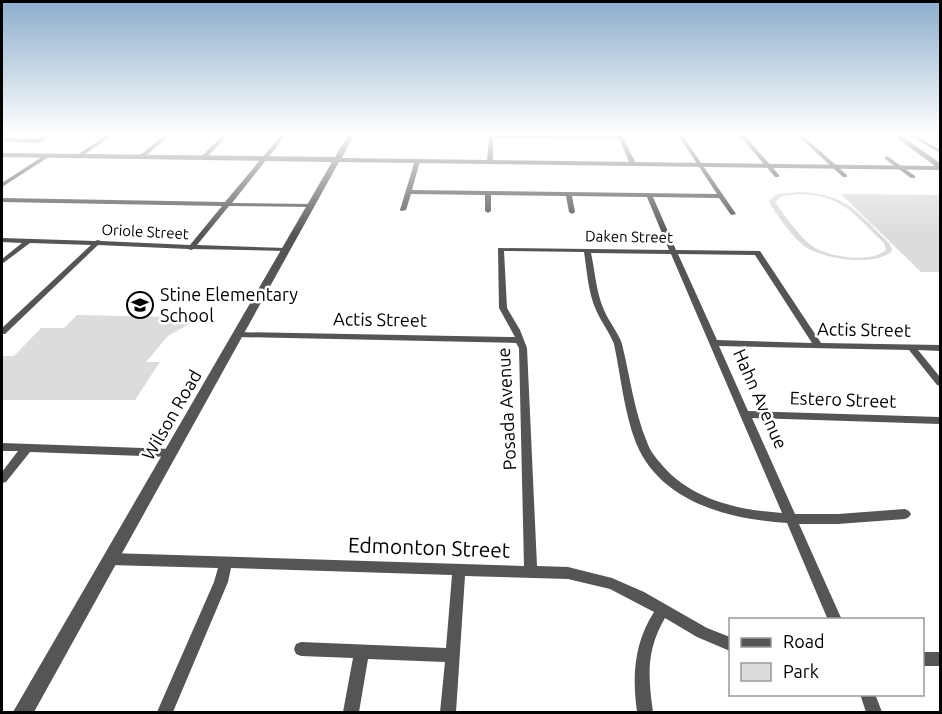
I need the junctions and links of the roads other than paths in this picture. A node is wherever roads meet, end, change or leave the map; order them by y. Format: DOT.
graph roads {
  1 [pos="27,168"];
  2 [pos="257,168"];
  3 [pos="332,168"];
  4 [pos="415,168"];
  5 [pos="702,168"];
  6 [pos="771,168"];
  7 [pos="836,168"];
  8 [pos="901,168"];
  9 [pos="777,176"];
  10 [pos="845,177"];
  11 [pos="913,177"];
  12 [pos="2,184"];
  13 [pos="408,192"];
  14 [pos="488,193"];
  15 [pos="568,194"];
  16 [pos="649,195"];
  17 [pos="721,196"];
  18 [pos="2,200"];
  19 [pos="227,205"];
  20 [pos="311,206"];
  21 [pos="403,210"];
  22 [pos="488,211"];
  23 [pos="572,212"];
  24 [pos="733,214"];
  25 [pos="2,240"];
  26 [pos="28,241"];
  27 [pos="98,243"];
  28 [pos="191,248"];
  29 [pos="500,249"];
  30 [pos="286,250"];
  31 [pos="587,250"];
  32 [pos="674,251"];
  33 [pos="2,262"];
  34 [pos="2,332"];
  35 [pos="238,334"];
  36 [pos="521,340"];
  37 [pos="714,344"];
  38 [pos="818,345"];
  39 [pos="911,347"];
  40 [pos="940,348"];
  41 [pos="940,383"];
  42 [pos="745,414"];
  43 [pos="940,420"];
  44 [pos="2,447"];
  45 [pos="27,448"];
  46 [pos="171,453"];
  47 [pos="2,479"];
  48 [pos="905,514"];
  49 [pos="790,518"];
  50 [pos="110,559"];
  51 [pos="226,564"];
  52 [pos="459,570"];
  53 [pos="531,572"];
  54 [pos="662,611"];
  55 [pos="834,618"];
  56 [pos="729,644"];
  57 [pos="301,649"];
  58 [pos="362,651"];
  59 [pos="451,655"];
  60 [pos="924,658"];
  61 [pos="940,659"];
  62 [pos="868,696"];
  63 [pos="23,712"];
  64 [pos="165,712"];
  65 [pos="351,712"];
  66 [pos="448,712"];
  67 [pos="645,712"];
  68 [pos="874,712"];
  1 -- 12 [label="street"];
  2 -- 19 [label="street"];
  3 -- 20 [label="street, Wilson Road"];
  4 -- 13 [label="street"];
  5 -- 17 [label="street"];
  6 -- 9 [label="street"];
  7 -- 10 [label="street"];
  8 -- 11 [label="street"];
  13 -- 14 [label="street"];
  13 -- 21 [label="street"];
  14 -- 15 [label="street"];
  14 -- 22 [label="street"];
  15 -- 16 [label="street"];
  15 -- 23 [label="street"];
  16 -- 17 [label="street"];
  16 -- 32 [label="street, Hahn Avenue"];
  17 -- 24 [label="street"];
  18 -- 19 [label="street"];
  19 -- 20 [label="street"];
  19 -- 28 [label="street"];
  20 -- 30 [label="street, Wilson Road"];
  25 -- 26 [label="street, Oriole Street"];
  26 -- 27 [label="street, Oriole Street"];
  26 -- 33 [label="street"];
  27 -- 28 [label="street, Oriole Street"];
  27 -- 34 [label="street"];
  28 -- 30 [label="street, Oriole Street"];
  29 -- 31 [label="street, Daken Street"];
  29 -- 36 [label="street, Posada Avenue"];
  30 -- 35 [label="street, Wilson Road"];
  31 -- 32 [label="street, Daken Street"];
  31 -- 49 [label="street"];
  32 -- 37 [label="street, Hahn Avenue"];
  32 -- 38 [label="street, Daken Street"];
  35 -- 36 [label="street, Actis Street"];
  35 -- 46 [label="street, Wilson Road"];
  36 -- 53 [label="street, Posada Avenue"];
  37 -- 38 [label="street, Actis Street"];
  37 -- 42 [label="street, Hahn Avenue"];
  38 -- 39 [label="street, Actis Street"];
  39 -- 40 [label="street, Actis Street"];
  39 -- 41 [label="street"];
  42 -- 43 [label="street, Estero Street"];
  42 -- 49 [label="street, Hahn Avenue"];
  44 -- 45 [label="street"];
  45 -- 46 [label="street"];
  45 -- 47 [label="street"];
  46 -- 50 [label="street, Wilson Road"];
  48 -- 49 [label="street"];
  49 -- 55 [label="street, Hahn Avenue"];
  50 -- 51 [label="street, Edmonton Street"];
  50 -- 63 [label="street, Wilson Road"];
  51 -- 52 [label="street, Edmonton Street"];
  51 -- 64 [label="street"];
  52 -- 53 [label="street, Edmonton Street"];
  52 -- 59 [label="street"];
  53 -- 54 [label="street, Edmonton Street"];
  54 -- 56 [label="street, Edmonton Street"];
  54 -- 67 [label="street"];
  57 -- 58 [label="street"];
  58 -- 59 [label="street"];
  58 -- 65 [label="street"];
  59 -- 66 [label="street"];
  60 -- 61 [label="street"];
  62 -- 68 [label="street"];
}
